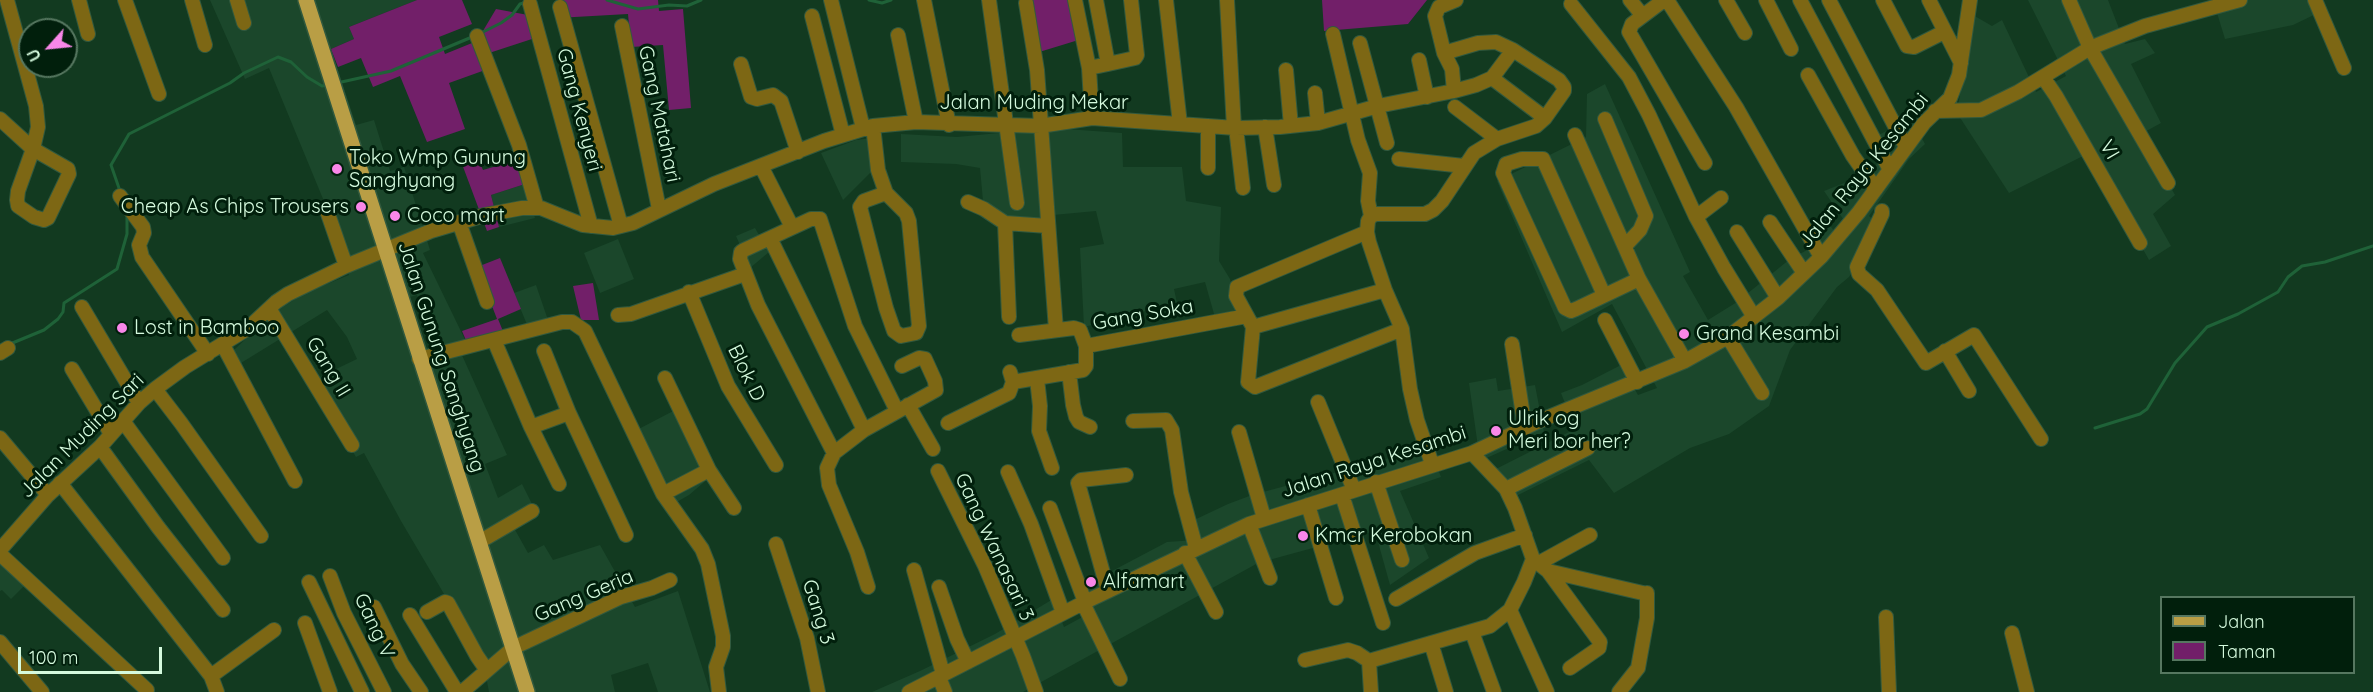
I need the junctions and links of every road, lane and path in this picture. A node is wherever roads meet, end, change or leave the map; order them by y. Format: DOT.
graph roads {
  1 [pos="7,0"];
  2 [pos="79,0"];
  3 [pos="125,0"];
  4 [pos="192,0"];
  5 [pos="237,0"];
  6 [pos="306,0"];
  7 [pos="831,0"];
  8 [pos="924,0"];
  9 [pos="989,0"];
  10 [pos="1075,0"];
  11 [pos="1096,0"];
  12 [pos="1131,0"];
  13 [pos="1166,0"];
  14 [pos="1227,0"];
  15 [pos="1456,0"];
  16 [pos="1630,0"];
  17 [pos="1665,0"];
  18 [pos="1726,0"];
  19 [pos="1766,0"];
  20 [pos="1800,0"];
  21 [pos="1829,0"];
  22 [pos="1883,0"];
  23 [pos="1929,0"];
  24 [pos="1970,0"];
  25 [pos="2070,0"];
  26 [pos="2240,0"];
  27 [pos="2315,0"];
  28 [pos="2223,2"];
  29 [pos="1026,3"];
  30 [pos="530,4"];
  31 [pos="1571,4"];
  32 [pos="560,6"];
  33 [pos="1642,15"];
  34 [pos="812,16"];
  35 [pos="244,23"];
  36 [pos="621,26"];
  37 [pos="1745,33"];
  38 [pos="1944,33"];
  39 [pos="88,34"];
  40 [pos="1333,34"];
  41 [pos="898,35"];
  42 [pos="477,36"];
  43 [pos="1360,43"];
  44 [pos="205,45"];
  45 [pos="2090,48"];
  46 [pos="1791,49"];
  47 [pos="1513,50"];
  48 [pos="1444,53"];
  49 [pos="1419,60"];
  50 [pos="1961,63"];
  51 [pos="741,64"];
  52 [pos="1108,64"];
  53 [pos="1089,68"];
  54 [pos="2344,68"];
  55 [pos="1286,70"];
  56 [pos="1808,75"];
  57 [pos="2043,77"];
  58 [pos="1492,78"];
  59 [pos="1454,92"];
  60 [pos="1315,93"];
  61 [pos="159,94"];
  62 [pos="1427,97"];
  63 [pos="1950,98"];
  64 [pos="1378,106"];
  65 [pos="1455,107"];
  66 [pos="1969,110"];
  67 [pos="1935,111"];
  68 [pos="1351,114"];
  69 [pos="1092,118"];
  70 [pos="1545,118"];
  71 [pos="0,119"];
  72 [pos="1605,119"];
  73 [pos="916,122"];
  74 [pos="1318,123"];
  75 [pos="949,124"];
  76 [pos="1180,124"];
  77 [pos="1007,126"];
  78 [pos="1041,126"];
  79 [pos="1208,126"];
  80 [pos="1291,126"];
  81 [pos="868,127"];
  82 [pos="1235,128"];
  83 [pos="1265,128"];
  84 [pos="843,135"];
  85 [pos="1575,135"];
  86 [pos="1497,139"];
  87 [pos="1387,143"];
  88 [pos="1906,147"];
  89 [pos="33,149"];
  90 [pos="798,152"];
  91 [pos="1399,159"];
  92 [pos="1705,163"];
  93 [pos="761,166"];
  94 [pos="1464,166"];
  95 [pos="1208,168"];
  96 [pos="1890,170"];
  97 [pos="2168,183"];
  98 [pos="1274,185"];
  99 [pos="1243,188"];
  100 [pos="1876,189"];
  101 [pos="886,194"];
  102 [pos="120,196"];
  103 [pos="1721,198"];
  104 [pos="968,202"];
  105 [pos="1017,203"];
  106 [pos="537,208"];
  107 [pos="659,209"];
  108 [pos="327,211"];
  109 [pos="1882,211"];
  110 [pos="1371,216"];
  111 [pos="1696,217"];
  112 [pos="459,222"];
  113 [pos="1770,222"];
  114 [pos="1005,223"];
  115 [pos="591,226"];
  116 [pos="621,226"];
  117 [pos="1048,226"];
  118 [pos="792,227"];
  119 [pos="1737,231"];
  120 [pos="1367,232"];
  121 [pos="770,238"];
  122 [pos="2140,243"];
  123 [pos="1625,246"];
  124 [pos="384,250"];
  125 [pos="1821,257"];
  126 [pos="346,266"];
  127 [pos="1804,273"];
  128 [pos="745,274"];
  129 [pos="1639,279"];
  130 [pos="1385,290"];
  131 [pos="689,292"];
  132 [pos="1604,295"];
  133 [pos="1778,297"];
  134 [pos="487,302"];
  135 [pos="82,307"];
  136 [pos="270,310"];
  137 [pos="618,315"];
  138 [pos="1754,316"];
  139 [pos="1009,317"];
  140 [pos="1605,320"];
  141 [pos="1250,321"];
  142 [pos="1402,329"];
  143 [pos="1056,330"];
  144 [pos="1018,335"];
  145 [pos="1728,336"];
  146 [pos="494,340"];
  147 [pos="1512,344"];
  148 [pos="223,345"];
  149 [pos="1086,346"];
  150 [pos="544,351"];
  151 [pos="1945,351"];
  152 [pos="208,354"];
  153 [pos="419,359"];
  154 [pos="1685,361"];
  155 [pos="902,366"];
  156 [pos="72,369"];
  157 [pos="1069,372"];
  158 [pos="665,378"];
  159 [pos="1036,379"];
  160 [pos="1637,382"];
  161 [pos="155,389"];
  162 [pos="1969,391"];
  163 [pos="1762,393"];
  164 [pos="1318,402"];
  165 [pos="139,403"];
  166 [pos="902,408"];
  167 [pos="569,413"];
  168 [pos="123,421"];
  169 [pos="1132,421"];
  170 [pos="948,423"];
  171 [pos="531,427"];
  172 [pos="1090,427"];
  173 [pos="1525,428"];
  174 [pos="864,430"];
  175 [pos="1239,432"];
  176 [pos="111,434"];
  177 [pos="0,436"];
  178 [pos="2041,440"];
  179 [pos="352,445"];
  180 [pos="100,447"];
  181 [pos="1588,448"];
  182 [pos="933,449"];
  183 [pos="834,453"];
  184 [pos="1472,453"];
  185 [pos="1432,464"];
  186 [pos="776,465"];
  187 [pos="1052,468"];
  188 [pos="709,470"];
  189 [pos="938,471"];
  190 [pos="1008,472"];
  191 [pos="1126,475"];
  192 [pos="296,481"];
  193 [pos="1376,482"];
  194 [pos="60,483"];
  195 [pos="559,484"];
  196 [pos="1506,489"];
  197 [pos="1348,493"];
  198 [pos="663,494"];
  199 [pos="48,495"];
  200 [pos="1308,505"];
  201 [pos="734,508"];
  202 [pos="1050,508"];
  203 [pos="532,511"];
  204 [pos="1264,518"];
  205 [pos="1249,524"];
  206 [pos="626,535"];
  207 [pos="1525,535"];
  208 [pos="1590,535"];
  209 [pos="261,536"];
  210 [pos="479,542"];
  211 [pos="776,544"];
  212 [pos="2,545"];
  213 [pos="1190,551"];
  214 [pos="223,558"];
  215 [pos="1402,560"];
  216 [pos="1540,564"];
  217 [pos="914,570"];
  218 [pos="330,576"];
  219 [pos="1270,578"];
  220 [pos="670,580"];
  221 [pos="309,582"];
  222 [pos="868,587"];
  223 [pos="939,587"];
  224 [pos="1108,591"];
  225 [pos="1336,598"];
  226 [pos="1396,599"];
  227 [pos="1084,603"];
  228 [pos="374,607"];
  229 [pos="223,610"];
  230 [pos="1510,610"];
  231 [pos="427,612"];
  232 [pos="1216,612"];
  233 [pos="1063,613"];
  234 [pos="410,615"];
  235 [pos="1886,617"];
  236 [pos="1383,623"];
  237 [pos="305,624"];
  238 [pos="274,630"];
  239 [pos="1472,632"];
  240 [pos="2012,633"];
  241 [pos="1015,639"];
  242 [pos="0,642"];
  243 [pos="1431,644"];
  244 [pos="513,648"];
  245 [pos="1305,660"];
  246 [pos="1369,661"];
  247 [pos="968,662"];
  248 [pos="1570,668"];
  249 [pos="486,669"];
  250 [pos="941,675"];
  251 [pos="211,676"];
  252 [pos="1120,679"];
  253 [pos="147,690"];
  254 [pos="42,692"];
  255 [pos="217,692"];
  256 [pos="330,692"];
  257 [pos="362,692"];
  258 [pos="384,692"];
  259 [pos="420,692"];
  260 [pos="457,692"];
  261 [pos="462,692"];
  262 [pos="527,692"];
  263 [pos="719,692"];
  264 [pos="818,692"];
  265 [pos="909,692"];
  266 [pos="945,692"];
  267 [pos="1036,692"];
  268 [pos="1371,692"];
  269 [pos="1446,692"];
  270 [pos="1494,692"];
  271 [pos="1547,692"];
  272 [pos="1619,692"];
  273 [pos="1889,692"];
  274 [pos="2027,692"];
  1 -- 89 [label="street"];
  2 -- 39 [label="street"];
  3 -- 61 [label="street"];
  4 -- 44 [label="street"];
  5 -- 35 [label="street"];
  6 -- 124 [label="main road, Jalan Gunung Sanghyang"];
  7 -- 81 [label="street"];
  8 -- 75 [label="street"];
  9 -- 77 [label="street"];
  10 -- 53 [label="street"];
  11 -- 52 [label="street"];
  12 -- 52 [label="street"];
  13 -- 76 [label="street"];
  14 -- 82 [label="street"];
  15 -- 48 [label="street"];
  16 -- 33 [label="street"];
  17 -- 33 [label="street"];
  17 -- 125 [label="street"];
  18 -- 37 [label="street"];
  19 -- 46 [label="street"];
  20 -- 96 [label="street"];
  21 -- 88 [label="street"];
  22 -- 38 [label="street"];
  23 -- 38 [label="street"];
  24 -- 50 [label="street, Jalan Raya Kesambi"];
  25 -- 45 [label="street"];
  26 -- 28 [label="street"];
  27 -- 54 [label="street"];
  28 -- 45 [label="street"];
  29 -- 78 [label="street"];
  30 -- 115 [label="street, Gang Kenyeri"];
  31 -- 111 [label="street"];
  32 -- 116 [label="street"];
  33 -- 92 [label="street"];
  34 -- 84 [label="street"];
  36 -- 107 [label="street, Gang Matahari"];
  38 -- 50 [label="street"];
  40 -- 68 [label="street"];
  41 -- 73 [label="street"];
  42 -- 106 [label="street"];
  43 -- 64 [label="street"];
  45 -- 57 [label="street"];
  45 -- 97 [label="street"];
  47 -- 48 [label="street"];
  47 -- 58 [label="street"];
  47 -- 70 [label="street"];
  48 -- 59 [label="street"];
  49 -- 62 [label="street"];
  50 -- 63 [label="street, Jalan Raya Kesambi"];
  51 -- 90 [label="street"];
  52 -- 53 [label="street"];
  53 -- 69 [label="street"];
  55 -- 80 [label="street"];
  56 -- 100 [label="street"];
  57 -- 66 [label="street"];
  57 -- 122 [label="street, VI"];
  58 -- 59 [label="street, Jalan Muding Mekar"];
  58 -- 70 [label="street"];
  59 -- 62 [label="street, Jalan Muding Mekar"];
  60 -- 74 [label="street"];
  62 -- 64 [label="street, Jalan Muding Mekar"];
  63 -- 66 [label="street"];
  63 -- 67 [label="street, Jalan Raya Kesambi"];
  64 -- 68 [label="street, Jalan Muding Mekar"];
  64 -- 87 [label="street"];
  65 -- 86 [label="street"];
  66 -- 67 [label="street"];
  67 -- 88 [label="street, Jalan Raya Kesambi"];
  68 -- 74 [label="street, Jalan Muding Mekar"];
  68 -- 110 [label="street"];
  69 -- 76 [label="street, Jalan Muding Mekar"];
  69 -- 78 [label="street, Jalan Muding Mekar"];
  70 -- 86 [label="street"];
  71 -- 89 [label="street"];
  72 -- 123 [label="street"];
  73 -- 75 [label="street, Jalan Muding Mekar"];
  73 -- 81 [label="street, Jalan Muding Mekar"];
  74 -- 80 [label="street, Jalan Muding Mekar"];
  75 -- 77 [label="street, Jalan Muding Mekar"];
  76 -- 79 [label="street, Jalan Muding Mekar"];
  77 -- 78 [label="street, Jalan Muding Mekar"];
  77 -- 105 [label="street"];
  78 -- 117 [label="street"];
  79 -- 82 [label="street, Jalan Muding Mekar"];
  79 -- 95 [label="street"];
  80 -- 83 [label="street, Jalan Muding Mekar"];
  81 -- 84 [label="street, Jalan Muding Mekar"];
  81 -- 101 [label="street"];
  82 -- 83 [label="street, Jalan Muding Mekar"];
  82 -- 99 [label="street"];
  83 -- 98 [label="street"];
  84 -- 90 [label="street, Jalan Muding Mekar"];
  85 -- 123 [label="street"];
  86 -- 94 [label="street"];
  88 -- 96 [label="street, Jalan Raya Kesambi"];
  89 -- 89 [label="street"];
  90 -- 93 [label="street, Jalan Muding Mekar"];
  91 -- 94 [label="street"];
  93 -- 107 [label="street, Jalan Muding Mekar"];
  93 -- 118 [label="street"];
  94 -- 110 [label="street"];
  96 -- 100 [label="street, Jalan Raya Kesambi"];
  100 -- 125 [label="street, Jalan Raya Kesambi"];
  101 -- 101 [label="street"];
  102 -- 152 [label="street"];
  103 -- 111 [label="street"];
  104 -- 114 [label="street"];
  106 -- 112 [label="street, Jalan Muding Mekar"];
  106 -- 115 [label="street, Jalan Muding Mekar"];
  107 -- 116 [label="street, Jalan Muding Mekar"];
  108 -- 126 [label="street"];
  109 -- 151 [label="street"];
  110 -- 120 [label="street"];
  111 -- 138 [label="street"];
  112 -- 124 [label="street, Jalan Muding Mekar"];
  112 -- 134 [label="street"];
  113 -- 127 [label="street"];
  114 -- 117 [label="street"];
  114 -- 139 [label="street"];
  115 -- 116 [label="street, Jalan Muding Mekar"];
  117 -- 143 [label="street"];
  118 -- 121 [label="street"];
  118 -- 166 [label="street"];
  119 -- 133 [label="street"];
  120 -- 130 [label="street"];
  120 -- 141 [label="street"];
  121 -- 128 [label="street"];
  121 -- 174 [label="street"];
  123 -- 129 [label="street"];
  124 -- 126 [label="street, Jalan Muding Sari"];
  124 -- 153 [label="main road, Jalan Gunung Sanghyang"];
  125 -- 127 [label="street, Jalan Raya Kesambi"];
  126 -- 136 [label="street, Jalan Muding Sari"];
  127 -- 133 [label="street, Jalan Raya Kesambi"];
  128 -- 131 [label="street"];
  128 -- 183 [label="street"];
  129 -- 132 [label="street"];
  129 -- 154 [label="street"];
  130 -- 141 [label="street, Gang Soka"];
  130 -- 142 [label="street"];
  131 -- 137 [label="street"];
  131 -- 186 [label="street, Blok D"];
  132 -- 132 [label="street"];
  133 -- 138 [label="street, Jalan Raya Kesambi"];
  135 -- 165 [label="street"];
  136 -- 148 [label="street, Jalan Muding Sari"];
  136 -- 179 [label="street, Gang II"];
  138 -- 145 [label="street, Jalan Raya Kesambi"];
  140 -- 160 [label="street"];
  141 -- 142 [label="street"];
  141 -- 149 [label="street, Gang Soka"];
  142 -- 185 [label="street"];
  143 -- 144 [label="street, Gang Soka"];
  143 -- 149 [label="street, Gang Soka"];
  145 -- 154 [label="street, Jalan Raya Kesambi"];
  145 -- 163 [label="street"];
  146 -- 153 [label="street"];
  146 -- 171 [label="street"];
  146 -- 198 [label="street"];
  147 -- 173 [label="street"];
  148 -- 152 [label="street, Jalan Muding Sari"];
  148 -- 192 [label="street"];
  149 -- 157 [label="street"];
  150 -- 167 [label="street"];
  151 -- 162 [label="street"];
  151 -- 178 [label="street"];
  152 -- 161 [label="street, Jalan Muding Sari"];
  153 -- 210 [label="main road, Jalan Gunung Sanghyang"];
  154 -- 160 [label="street, Jalan Raya Kesambi"];
  155 -- 166 [label="street"];
  156 -- 176 [label="street"];
  157 -- 159 [label="street"];
  157 -- 172 [label="street"];
  158 -- 188 [label="street"];
  159 -- 170 [label="street"];
  159 -- 187 [label="street"];
  160 -- 173 [label="street, Jalan Raya Kesambi"];
  161 -- 165 [label="street, Jalan Muding Sari"];
  161 -- 209 [label="street"];
  164 -- 197 [label="street"];
  165 -- 168 [label="street, Jalan Muding Sari"];
  166 -- 174 [label="street"];
  166 -- 182 [label="street"];
  167 -- 171 [label="street"];
  167 -- 206 [label="street"];
  168 -- 176 [label="street, Jalan Muding Sari"];
  168 -- 214 [label="street"];
  169 -- 213 [label="street"];
  171 -- 195 [label="street"];
  173 -- 184 [label="street, Jalan Raya Kesambi"];
  174 -- 183 [label="street"];
  175 -- 204 [label="street"];
  176 -- 180 [label="street, Jalan Muding Sari"];
  177 -- 199 [label="street"];
  180 -- 194 [label="street, Jalan Muding Sari"];
  180 -- 229 [label="street"];
  181 -- 196 [label="street"];
  183 -- 222 [label="street"];
  184 -- 185 [label="street, Jalan Raya Kesambi"];
  184 -- 196 [label="street"];
  185 -- 193 [label="street, Jalan Raya Kesambi"];
  188 -- 198 [label="street"];
  188 -- 201 [label="street"];
  189 -- 241 [label="street, Gang Wanasari 3"];
  190 -- 233 [label="street"];
  191 -- 224 [label="street"];
  193 -- 197 [label="street, Jalan Raya Kesambi"];
  193 -- 215 [label="street"];
  194 -- 199 [label="street, Jalan Muding Sari"];
  194 -- 251 [label="street"];
  196 -- 207 [label="street"];
  197 -- 200 [label="street, Jalan Raya Kesambi"];
  197 -- 236 [label="street"];
  198 -- 263 [label="street"];
  199 -- 212 [label="street, Jalan Muding Sari"];
  200 -- 204 [label="street, Jalan Raya Kesambi"];
  200 -- 225 [label="street"];
  202 -- 227 [label="street"];
  203 -- 210 [label="street"];
  204 -- 205 [label="street, Jalan Raya Kesambi"];
  205 -- 213 [label="street, Jalan Raya Kesambi"];
  205 -- 219 [label="street"];
  207 -- 216 [label="street"];
  207 -- 226 [label="street"];
  208 -- 216 [label="street"];
  210 -- 244 [label="main road, Jalan Gunung Sanghyang"];
  211 -- 264 [label="street, Gang 3"];
  212 -- 253 [label="street"];
  213 -- 224 [label="street, Jalan Raya Kesambi"];
  213 -- 232 [label="street"];
  216 -- 230 [label="street"];
  216 -- 248 [label="street"];
  216 -- 272 [label="street"];
  217 -- 250 [label="street"];
  218 -- 258 [label="street, Gang V"];
  220 -- 244 [label="street, Gang Geria"];
  221 -- 257 [label="street"];
  223 -- 247 [label="street"];
  224 -- 227 [label="street, Jalan Raya Kesambi"];
  227 -- 233 [label="street, Jalan Raya Kesambi"];
  227 -- 252 [label="street"];
  228 -- 259 [label="street"];
  230 -- 239 [label="street"];
  230 -- 271 [label="street"];
  231 -- 249 [label="street"];
  233 -- 241 [label="street, Jalan Raya Kesambi"];
  234 -- 260 [label="street"];
  235 -- 273 [label="street"];
  237 -- 256 [label="street"];
  238 -- 251 [label="street"];
  239 -- 243 [label="street"];
  239 -- 270 [label="street"];
  240 -- 274 [label="street"];
  241 -- 247 [label="street, Jalan Raya Kesambi"];
  241 -- 267 [label="street, Gang Wanasari 3"];
  242 -- 254 [label="street"];
  243 -- 246 [label="street"];
  243 -- 269 [label="street"];
  244 -- 249 [label="street, Gang Geria"];
  244 -- 262 [label="main road, Jalan Gunung Sanghyang"];
  245 -- 246 [label="street"];
  246 -- 268 [label="street"];
  247 -- 250 [label="street, Jalan Raya Kesambi"];
  249 -- 261 [label="street, Gang Geria"];
  250 -- 265 [label="street, Jalan Raya Kesambi"];
  250 -- 266 [label="street"];
  251 -- 255 [label="street"];
}
